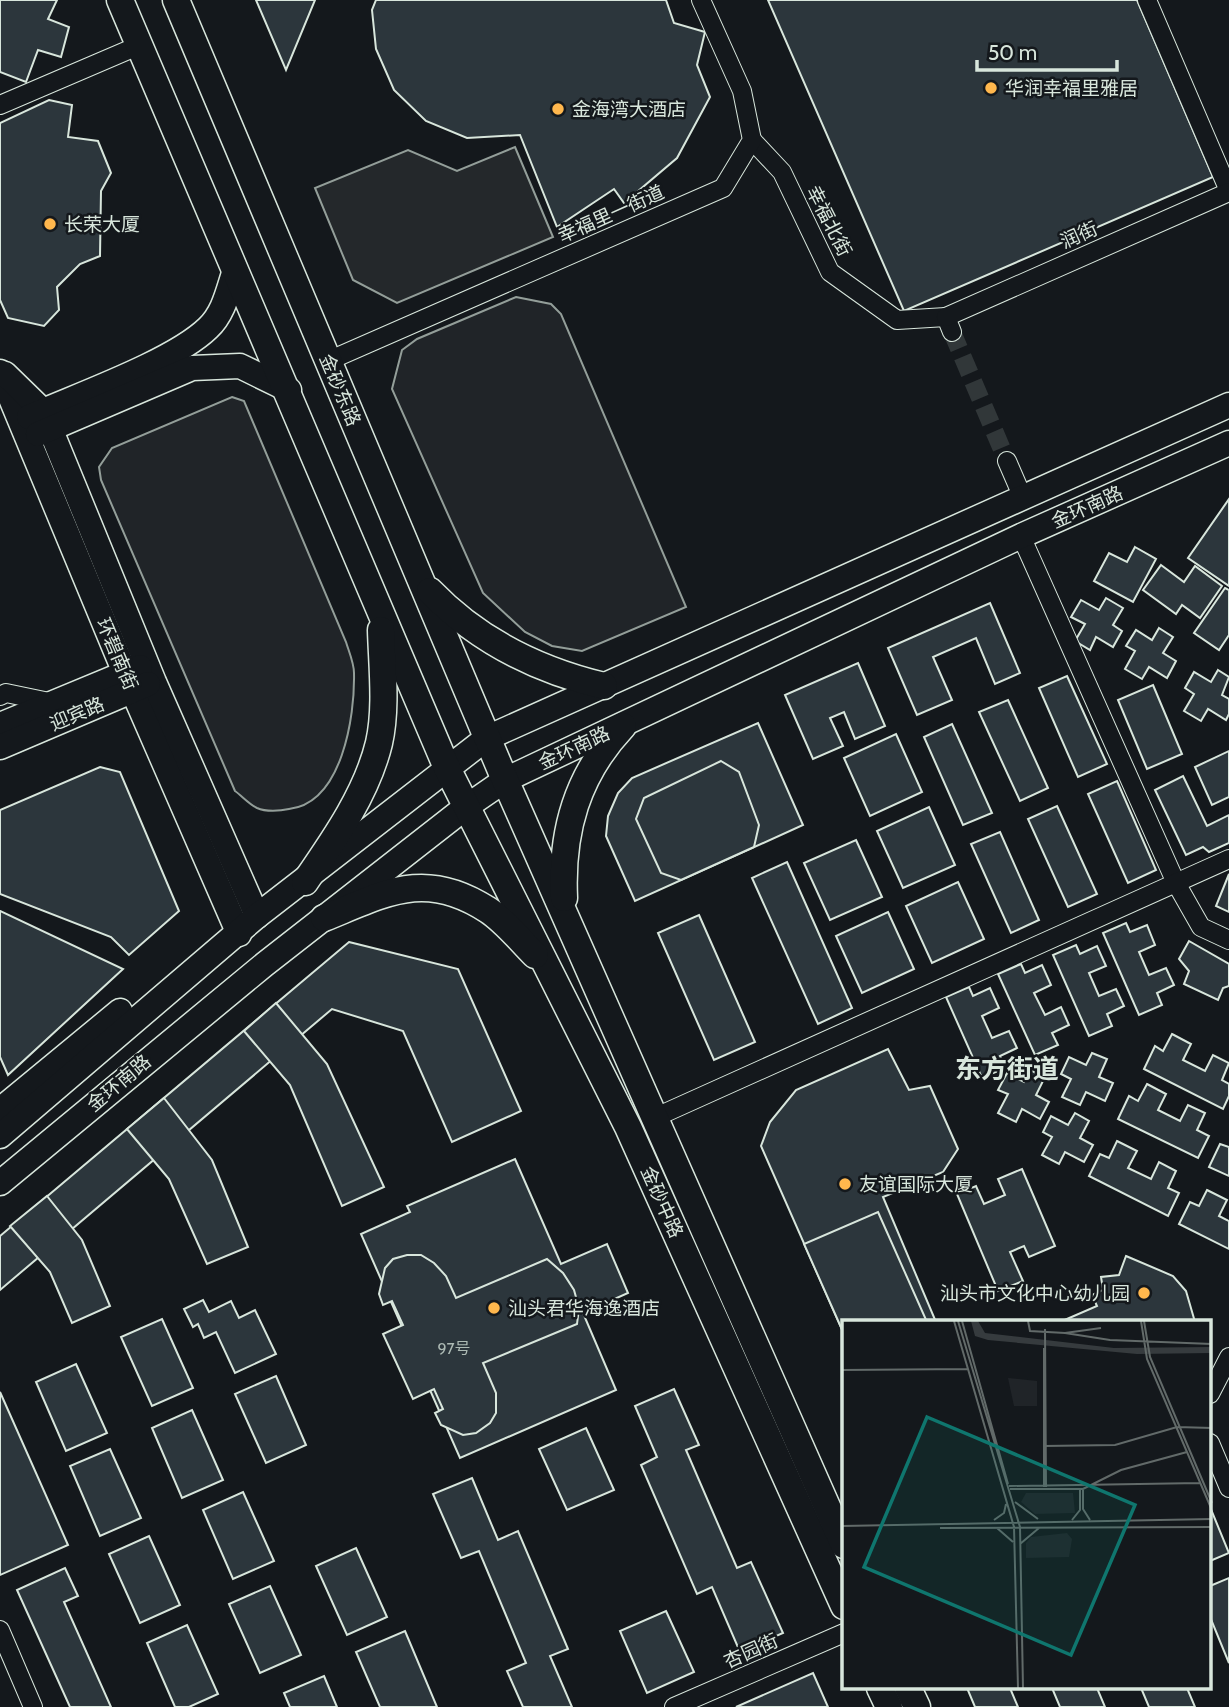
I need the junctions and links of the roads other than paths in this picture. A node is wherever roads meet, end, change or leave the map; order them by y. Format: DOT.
graph roads {
  1 [pos="120,0"];
  2 [pos="176,0"];
  3 [pos="701,0"];
  4 [pos="1147,0"];
  5 [pos="140,46"];
  6 [pos="0,105"];
  7 [pos="752,140"];
  8 [pos="1229,191"];
  9 [pos="236,270"];
  10 [pos="949,324"];
  11 [pos="328,361"];
  12 [pos="0,371"];
  13 [pos="289,390"];
  14 [pos="1229,405"];
  15 [pos="47,419"];
  16 [pos="24,430"];
  17 [pos="1229,443"];
  18 [pos="1007,461"];
  19 [pos="1023,498"];
  20 [pos="1021,536"];
  21 [pos="421,582"];
  22 [pos="381,614"];
  23 [pos="140,677"];
  24 [pos="604,685"];
  25 [pos="0,696"];
  26 [pos="54,703"];
  27 [pos="0,725"];
  28 [pos="623,726"];
  29 [pos="487,738"];
  30 [pos="0,747"];
  31 [pos="447,768"];
  32 [pos="505,780"];
  33 [pos="466,807"];
  34 [pos="1229,859"];
  35 [pos="305,881"];
  36 [pos="1176,883"];
  37 [pos="564,913"];
  38 [pos="257,916"];
  39 [pos="324,918"];
  40 [pos="233,939"];
  41 [pos="1229,940"];
  42 [pos="547,965"];
  43 [pos="0,1110"];
  44 [pos="656,1117"];
  45 [pos="0,1136"];
  46 [pos="0,1182"];
  47 [pos="1229,1357"];
  48 [pos="1212,1390"];
  49 [pos="1212,1448"];
  50 [pos="1229,1488"];
  51 [pos="842,1540"];
  52 [pos="842,1602"];
  53 [pos="0,1630"];
  54 [pos="842,1634"];
  55 [pos="881,1690"];
  56 [pos="909,1690"];
  57 [pos="33,1707"];
  58 [pos="674,1707"];
  59 [pos="888,1707"];
  60 [pos="917,1707"];
  1 -- 5 [label="main road"];
  2 -- 11 [label="main road, 金砂东路"];
  3 -- 7 [label="street"];
  4 -- 8 [label="street, 润街"];
  5 -- 6 [label="street"];
  5 -- 9 [label="main road"];
  7 -- 10 [label="street, 幸福北街"];
  7 -- 11 [label="street, 幸福里一街道"];
  8 -- 10 [label="street, 润街"];
  9 -- 13 [label="main road"];
  9 -- 15 [label="main road"];
  11 -- 21 [label="main road, 金砂东路"];
  12 -- 15 [label="main road, 环碧南街"];
  12 -- 16 [label="main road, 环碧南街"];
  13 -- 15 [label="main road"];
  13 -- 22 [label="main road"];
  14 -- 19 [label="main road, 金环南路"];
  15 -- 16 [label="main road"];
  15 -- 23 [label="main road, 环碧南街"];
  16 -- 23 [label="main road, 环碧南街"];
  17 -- 20 [label="main road, 金环南路"];
  18 -- 19 [label="street"];
  19 -- 24 [label="main road, 金环南路"];
  20 -- 28 [label="main road, 金环南路"];
  20 -- 36 [label="street"];
  21 -- 24 [label="main road"];
  21 -- 29 [label="main road, 金砂东路"];
  22 -- 31 [label="main road"];
  22 -- 35 [label="main road"];
  23 -- 26 [label="main road, 迎宾路"];
  23 -- 30 [label="main road, 迎宾路"];
  23 -- 38 [label="main road, 环碧南街"];
  23 -- 40 [label="main road, 环碧南街"];
  24 -- 29 [label="main road, 金环南路"];
  25 -- 26 [label="street"];
  26 -- 27 [label="main road, 迎宾路"];
  28 -- 32 [label="main road, 金环南路"];
  28 -- 37 [label="main road"];
  29 -- 31 [label="main road, 金环南路"];
  29 -- 32 [label="main road, 金砂东路"];
  31 -- 33 [label="main road, 金砂中路"];
  31 -- 35 [label="main road, 金环南路"];
  32 -- 33 [label="main road, 金环南路"];
  32 -- 37 [label="main road, 金砂中路"];
  33 -- 39 [label="main road, 金环南路"];
  33 -- 42 [label="main road, 金砂中路"];
  34 -- 36 [label="street"];
  35 -- 38 [label="main road, 金环南路"];
  36 -- 41 [label="street"];
  36 -- 44 [label="street"];
  37 -- 44 [label="main road, 金砂中路"];
  38 -- 40 [label="main road, 金环南路"];
  39 -- 42 [label="main road"];
  39 -- 46 [label="main road, 金环南路"];
  40 -- 43 [label="main road"];
  40 -- 45 [label="main road, 金环南路"];
  42 -- 52 [label="main road, 金砂中路"];
  44 -- 51 [label="main road, 金砂中路"];
  47 -- 48 [label="street"];
  49 -- 50 [label="street"];
  53 -- 57 [label="street"];
  54 -- 58 [label="street, 杏园街"];
  55 -- 59 [label="main road"];
  56 -- 60 [label="main road"];
}
